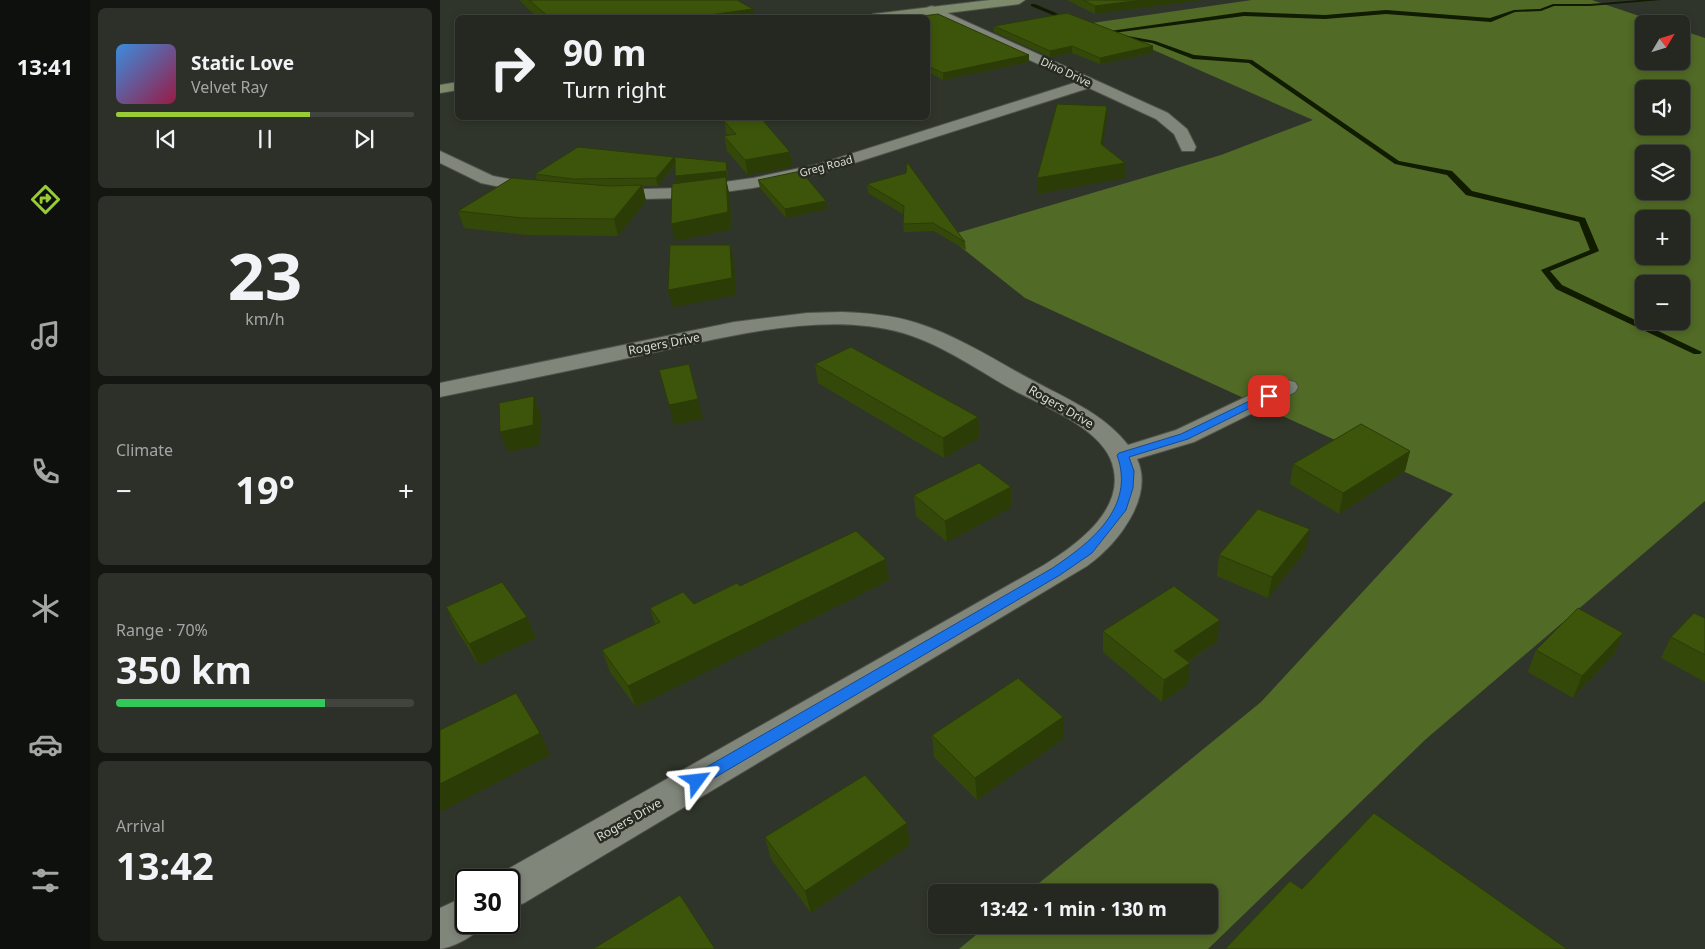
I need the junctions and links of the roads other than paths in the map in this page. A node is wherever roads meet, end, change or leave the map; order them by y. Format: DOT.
graph roads {
  1 [pos="1019,0"];
  2 [pos="932,10"];
  3 [pos="895,15"];
  4 [pos="1089,83"];
  5 [pos="455,86"];
  6 [pos="440,89"];
  7 [pos="1188,147"];
  8 [pos="440,156"];
  9 [pos="556,192"];
  10 [pos="593,196"];
  11 [pos="1286,387"];
  12 [pos="440,390"];
  13 [pos="1122,455"];
  14 [pos="520,884"];
  15 [pos="455,921"];
  16 [pos="440,930"];
  1 -- 2 [label="street"];
  2 -- 3 [label="street"];
  2 -- 4 [label="street, Dino Drive"];
  4 -- 7 [label="street, Dino Drive"];
  4 -- 10 [label="street, Greg Road"];
  5 -- 6 [label="street"];
  8 -- 9 [label="street"];
  11 -- 13 [label="street"];
  12 -- 13 [label="street, Rogers Drive"];
  13 -- 14 [label="street, Rogers Drive"];
  15 -- 16 [label="street"];
}
